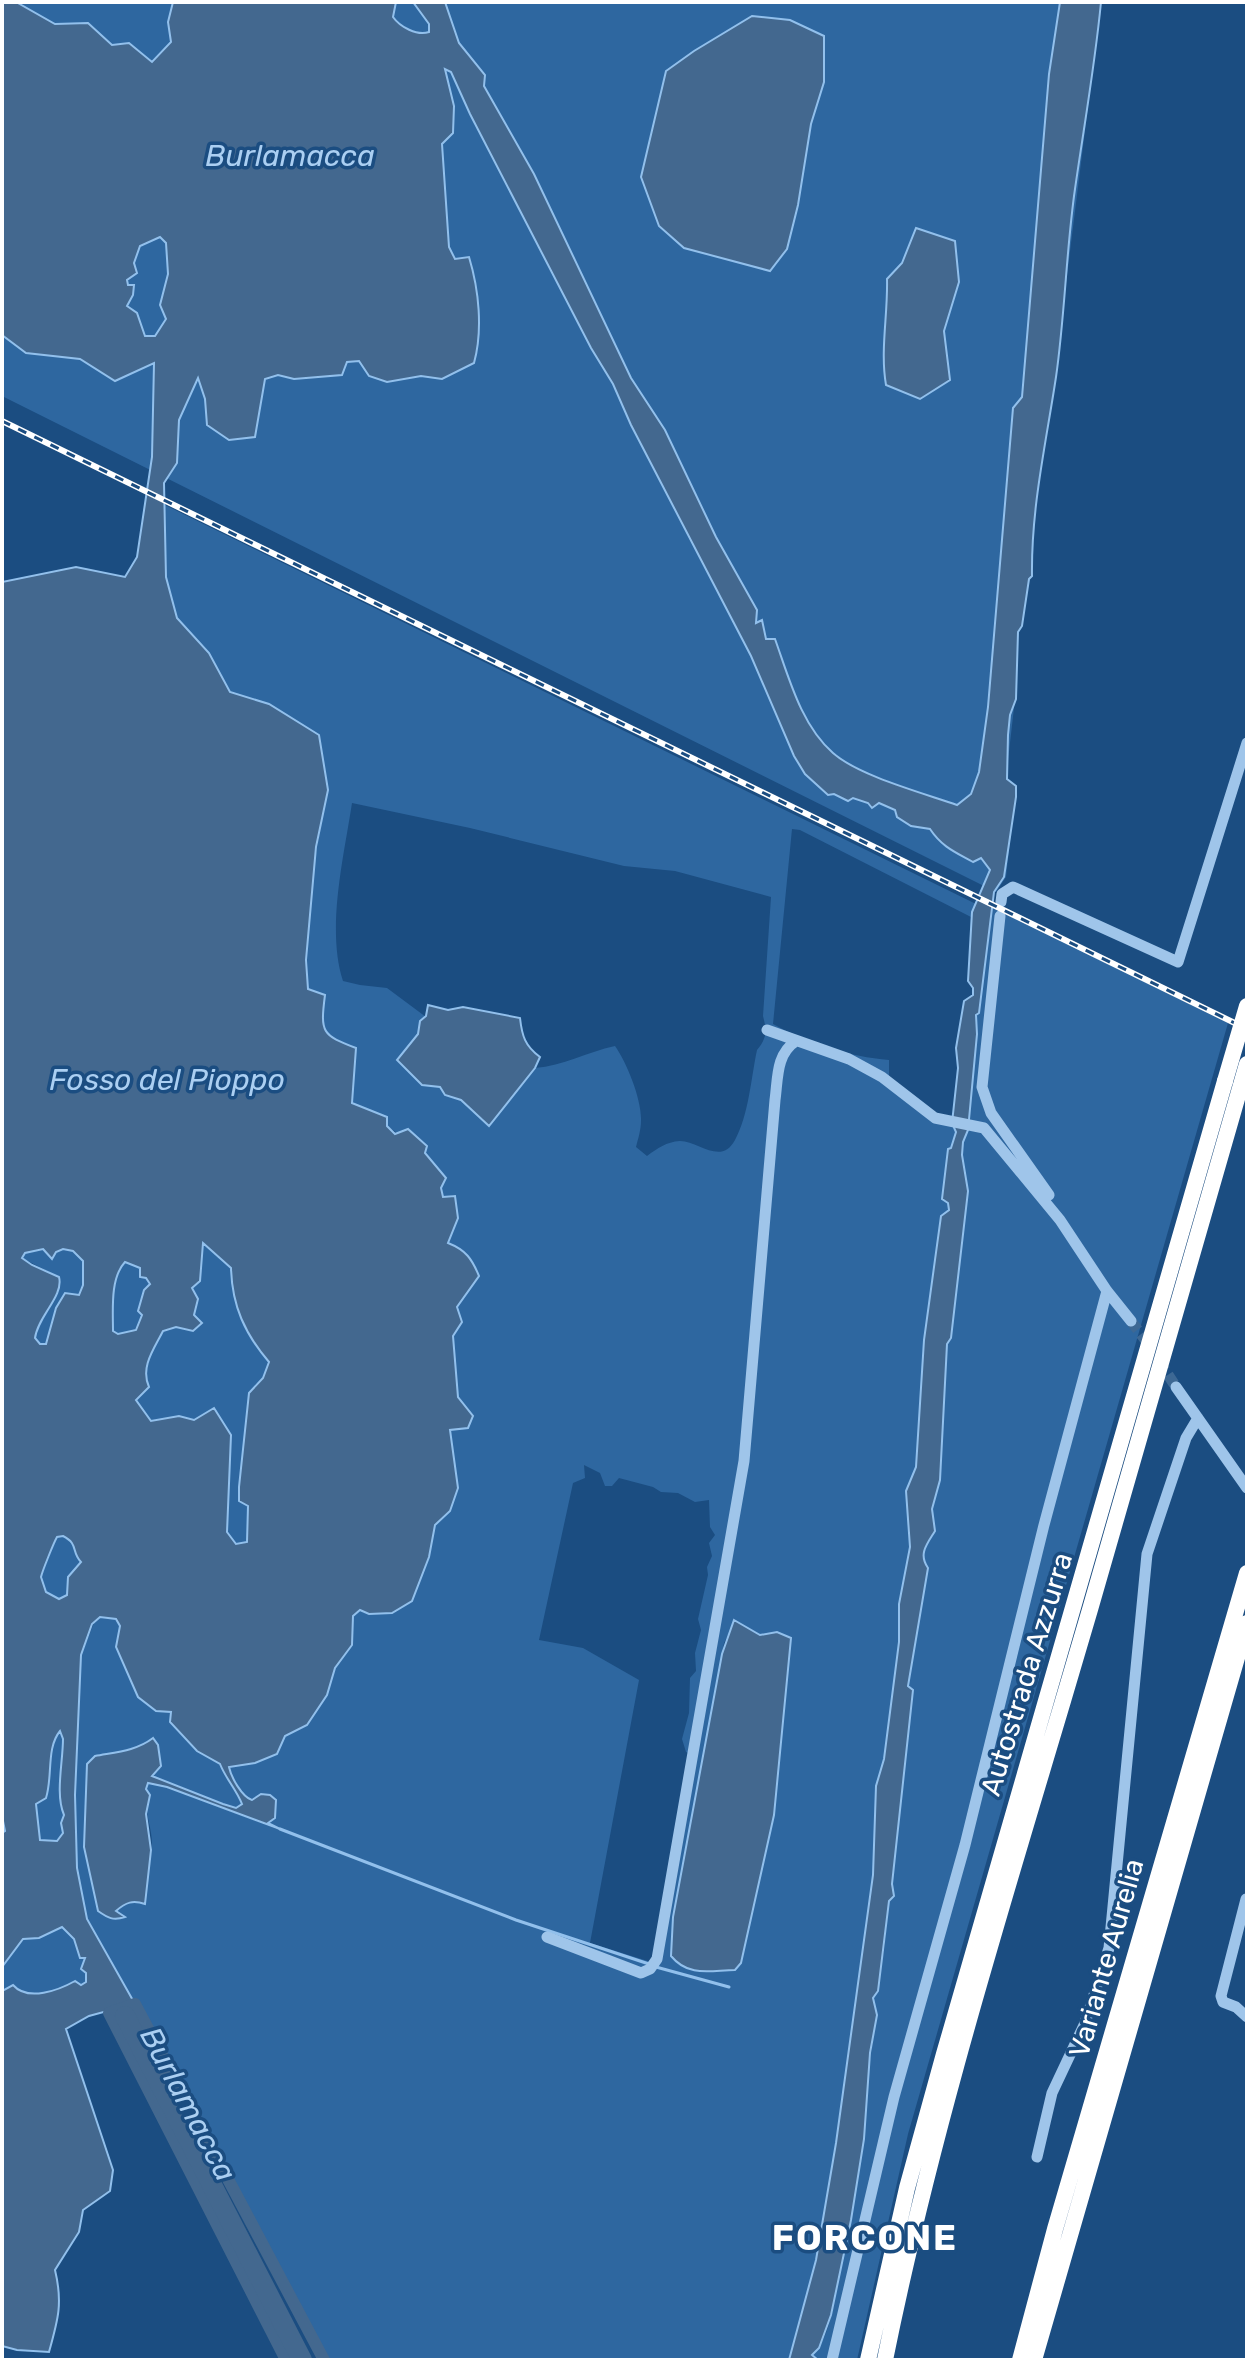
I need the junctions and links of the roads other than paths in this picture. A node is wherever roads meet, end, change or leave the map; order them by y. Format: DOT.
graph roads {
  1 [pos="1247,743"];
  2 [pos="1001,902"];
  3 [pos="1000,916"];
  4 [pos="1247,1006"];
  5 [pos="767,1030"];
  6 [pos="796,1041"];
  7 [pos="1247,1064"];
  8 [pos="1233,1083"];
  9 [pos="1072,1237"];
  10 [pos="1107,1291"];
  11 [pos="1131,1321"];
  12 [pos="1176,1387"];
  13 [pos="1198,1418"];
  14 [pos="1247,1488"];
  15 [pos="1247,1573"];
  16 [pos="1247,1623"];
  17 [pos="1246,1899"];
  18 [pos="547,1937"];
  19 [pos="1247,2017"];
  20 [pos="1037,2157"];
  21 [pos="1062,2231"];
  22 [pos="1046,2288"];
  23 [pos="832,2360"];
  24 [pos="868,2360"];
  25 [pos="885,2360"];
  26 [pos="1020,2360"];
  27 [pos="1034,2360"];
  1 -- 2 [label="street"];
  3 -- 9 [label="street"];
  4 -- 8 [label="highway, Autostrada Azzurra, bridge"];
  5 -- 6 [label="street"];
  6 -- 9 [label="street"];
  6 -- 18 [label="street"];
  7 -- 8 [label="highway, Autostrada Azzurra"];
  8 -- 24 [label="highway, Autostrada Azzurra"];
  8 -- 25 [label="highway, Autostrada Azzurra"];
  9 -- 10 [label="street"];
  10 -- 11 [label="street"];
  10 -- 23 [label="street"];
  12 -- 13 [label="street"];
  13 -- 14 [label="street"];
  13 -- 20 [label="street"];
  15 -- 21 [label="highway, Variante Aurelia"];
  16 -- 21 [label="highway, Variante Aurelia"];
  17 -- 19 [label="street"];
  21 -- 22 [label="highway, Variante Aurelia"];
  22 -- 26 [label="highway, Variante Aurelia"];
  22 -- 27 [label="highway, Variante Aurelia"];
}
